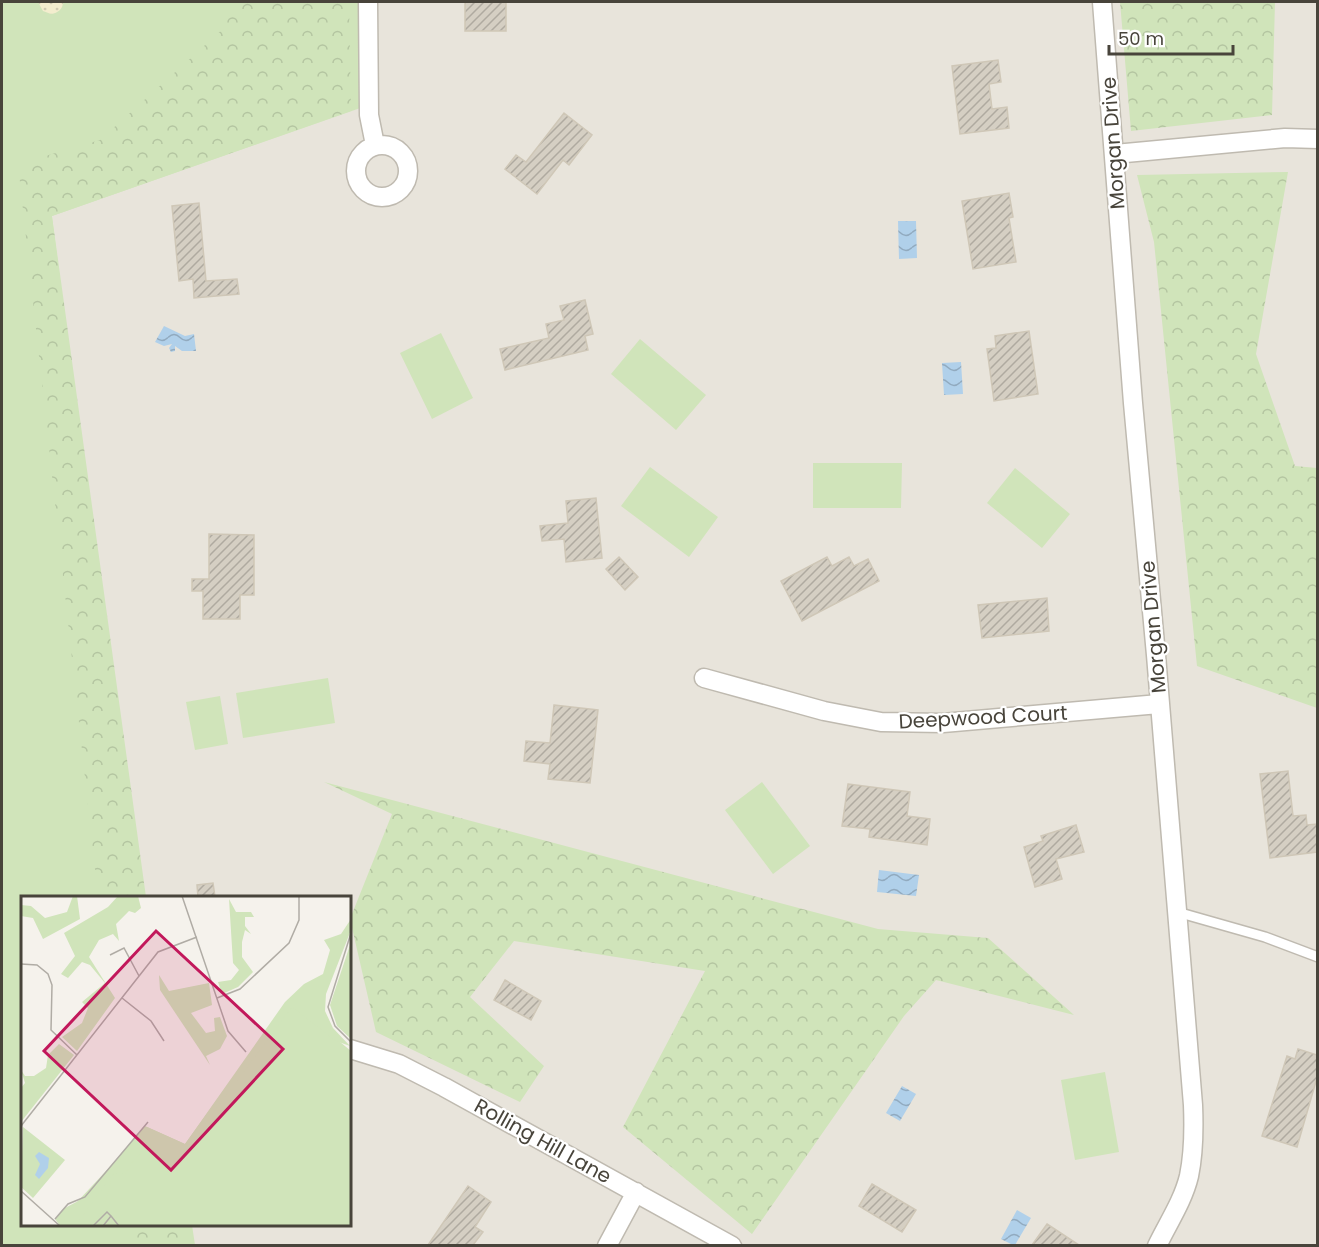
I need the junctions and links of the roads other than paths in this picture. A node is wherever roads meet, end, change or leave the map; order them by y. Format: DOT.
graph roads {
  1 [pos="368,2"];
  2 [pos="1102,2"];
  3 [pos="1317,139"];
  4 [pos="375,145"];
  5 [pos="1115,154"];
  6 [pos="704,678"];
  7 [pos="1159,704"];
  8 [pos="1177,912"];
  9 [pos="1317,957"];
  10 [pos="351,1048"];
  11 [pos="636,1192"];
  12 [pos="607,1245"];
  13 [pos="732,1245"];
  14 [pos="1157,1245"];
  1 -- 4 [label="street"];
  2 -- 5 [label="street, Morgan Drive"];
  3 -- 5 [label="street"];
  5 -- 7 [label="street, Morgan Drive"];
  6 -- 7 [label="street, Deepwood Court"];
  7 -- 8 [label="street, Morgan Drive"];
  8 -- 9 [label="lane"];
  8 -- 14 [label="street, Morgan Drive"];
  10 -- 11 [label="street, Rolling Hill Lane"];
  11 -- 12 [label="street"];
  11 -- 13 [label="street, Rolling Hill Lane"];
}
